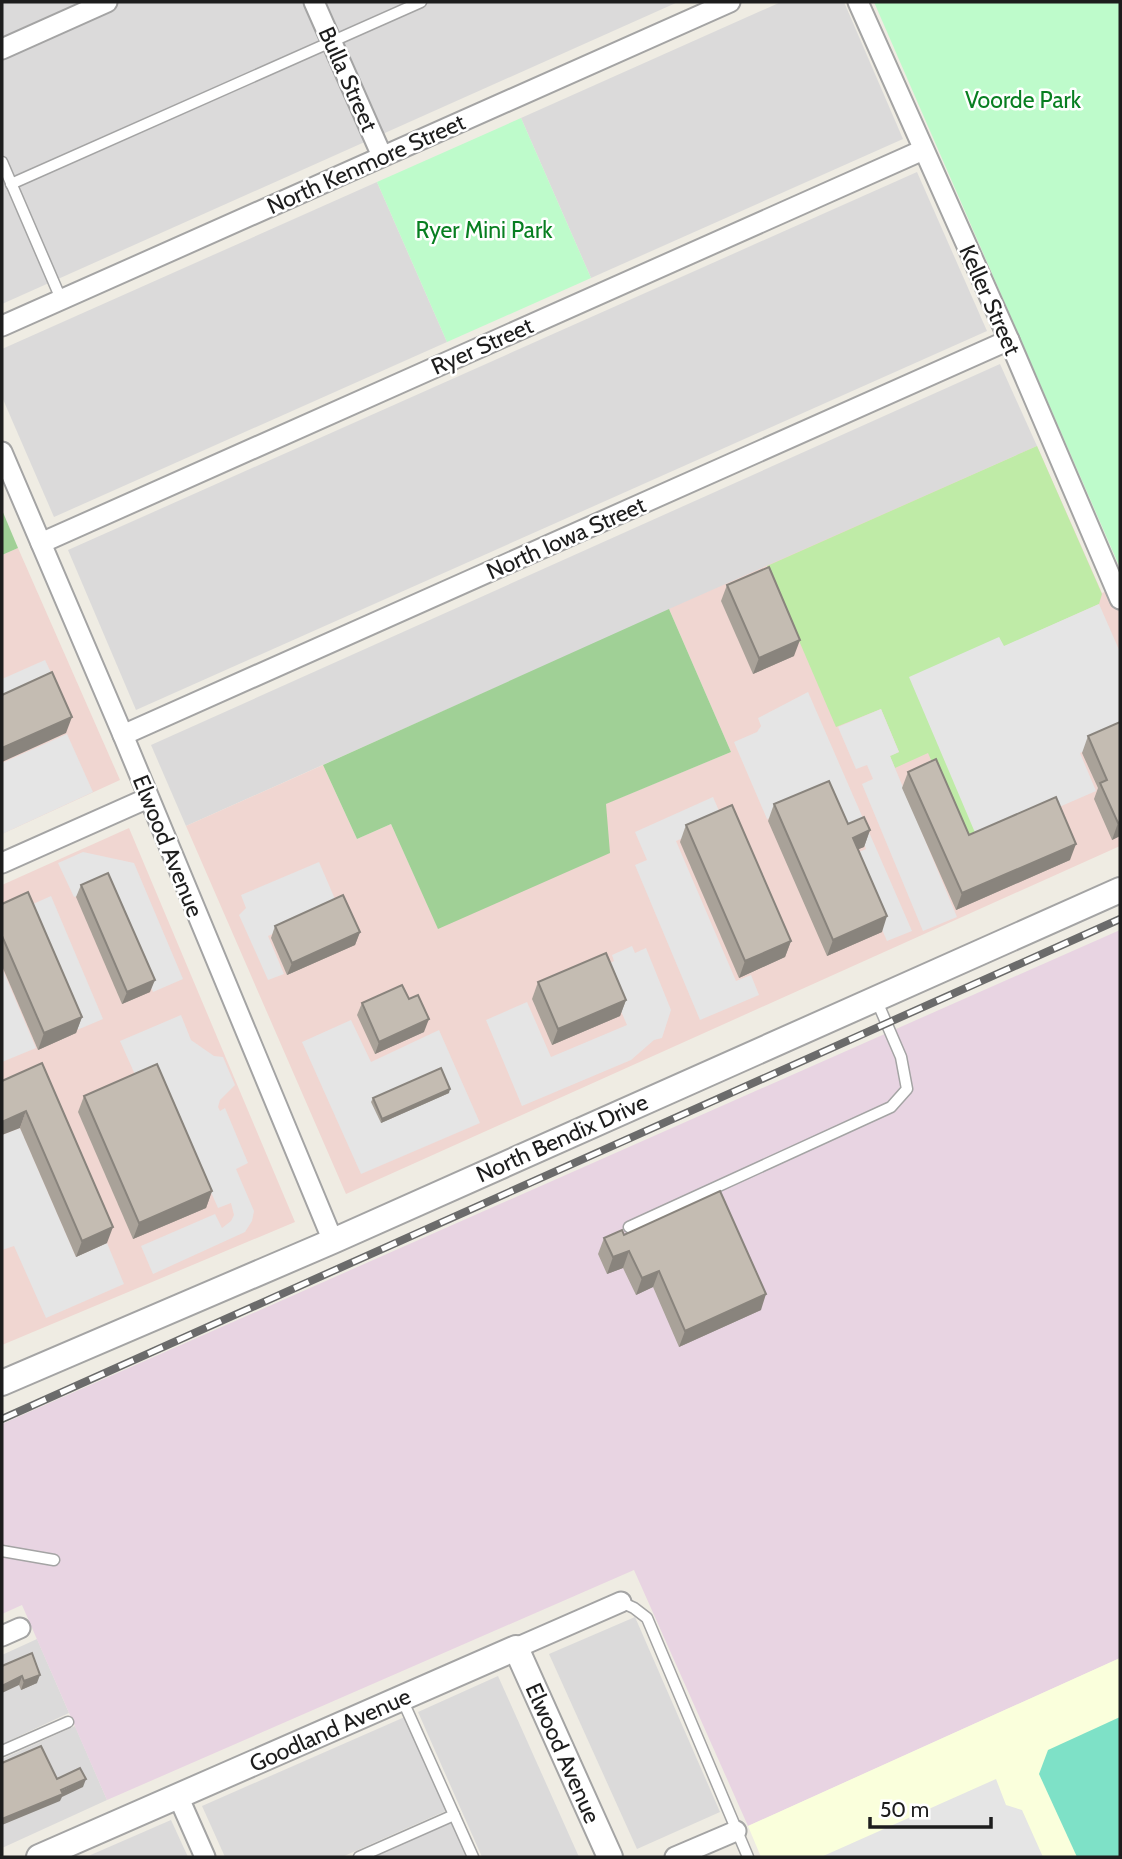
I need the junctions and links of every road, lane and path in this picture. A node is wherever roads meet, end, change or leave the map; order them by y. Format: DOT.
graph roads {
  1 [pos="107,2"];
  2 [pos="314,2"];
  3 [pos="421,2"];
  4 [pos="730,2"];
  5 [pos="858,2"];
  6 [pos="332,41"];
  7 [pos="2,49"];
  8 [pos="923,150"];
  9 [pos="383,156"];
  10 [pos="2,162"];
  11 [pos="11,184"];
  12 [pos="61,299"];
  13 [pos="2,326"];
  14 [pos="1009,340"];
  15 [pos="2,452"];
  16 [pos="41,543"];
  17 [pos="1120,599"];
  18 [pos="123,735"];
  19 [pos="148,798"];
  20 [pos="2,863"];
  21 [pos="1120,890"];
  22 [pos="876,999"];
  23 [pos="629,1227"];
  24 [pos="333,1241"];
  25 [pos="2,1383"];
  26 [pos="2,1551"];
  27 [pos="54,1560"];
  28 [pos="621,1602"];
  29 [pos="516,1648"];
  30 [pos="402,1698"];
  31 [pos="68,1722"];
  32 [pos="2,1751"];
  33 [pos="178,1796"];
  34 [pos="454,1815"];
  35 [pos="736,1831"];
  36 [pos="40,1857"];
  37 [pos="205,1857"];
  38 [pos="359,1857"];
  39 [pos="473,1857"];
  40 [pos="610,1857"];
  41 [pos="675,1857"];
  42 [pos="748,1857"];
  1 -- 7 [label="street"];
  2 -- 6 [label="street, Bulla Street"];
  3 -- 6 [label="lane"];
  4 -- 9 [label="street, North Kenmore Street"];
  5 -- 8 [label="street, Keller Street"];
  6 -- 9 [label="street, Bulla Street"];
  6 -- 11 [label="lane"];
  8 -- 14 [label="street, Keller Street"];
  8 -- 16 [label="street, Ryer Street"];
  9 -- 12 [label="street, North Kenmore Street"];
  10 -- 11 [label="lane"];
  11 -- 12 [label="lane"];
  12 -- 13 [label="street, North Kenmore Street"];
  14 -- 17 [label="street, Keller Street"];
  14 -- 18 [label="street, North Iowa Street"];
  15 -- 16 [label="street, Elwood Avenue"];
  16 -- 18 [label="street, Elwood Avenue"];
  18 -- 19 [label="street, Elwood Avenue"];
  19 -- 20 [label="street"];
  19 -- 24 [label="street, Elwood Avenue"];
  21 -- 22 [label="street, North Bendix Drive"];
  22 -- 23 [label="lane"];
  22 -- 24 [label="street, North Bendix Drive"];
  24 -- 25 [label="street, North Bendix Drive"];
  26 -- 27 [label="lane"];
  28 -- 29 [label="street, Goodland Avenue"];
  28 -- 35 [label="lane"];
  29 -- 30 [label="street, Goodland Avenue"];
  29 -- 40 [label="street, Elwood Avenue"];
  30 -- 33 [label="street, Goodland Avenue"];
  30 -- 34 [label="lane"];
  31 -- 32 [label="lane"];
  33 -- 36 [label="street, Goodland Avenue"];
  33 -- 37 [label="street"];
  34 -- 38 [label="lane"];
  34 -- 39 [label="lane"];
  35 -- 41 [label="street"];
  35 -- 42 [label="lane"];
}
